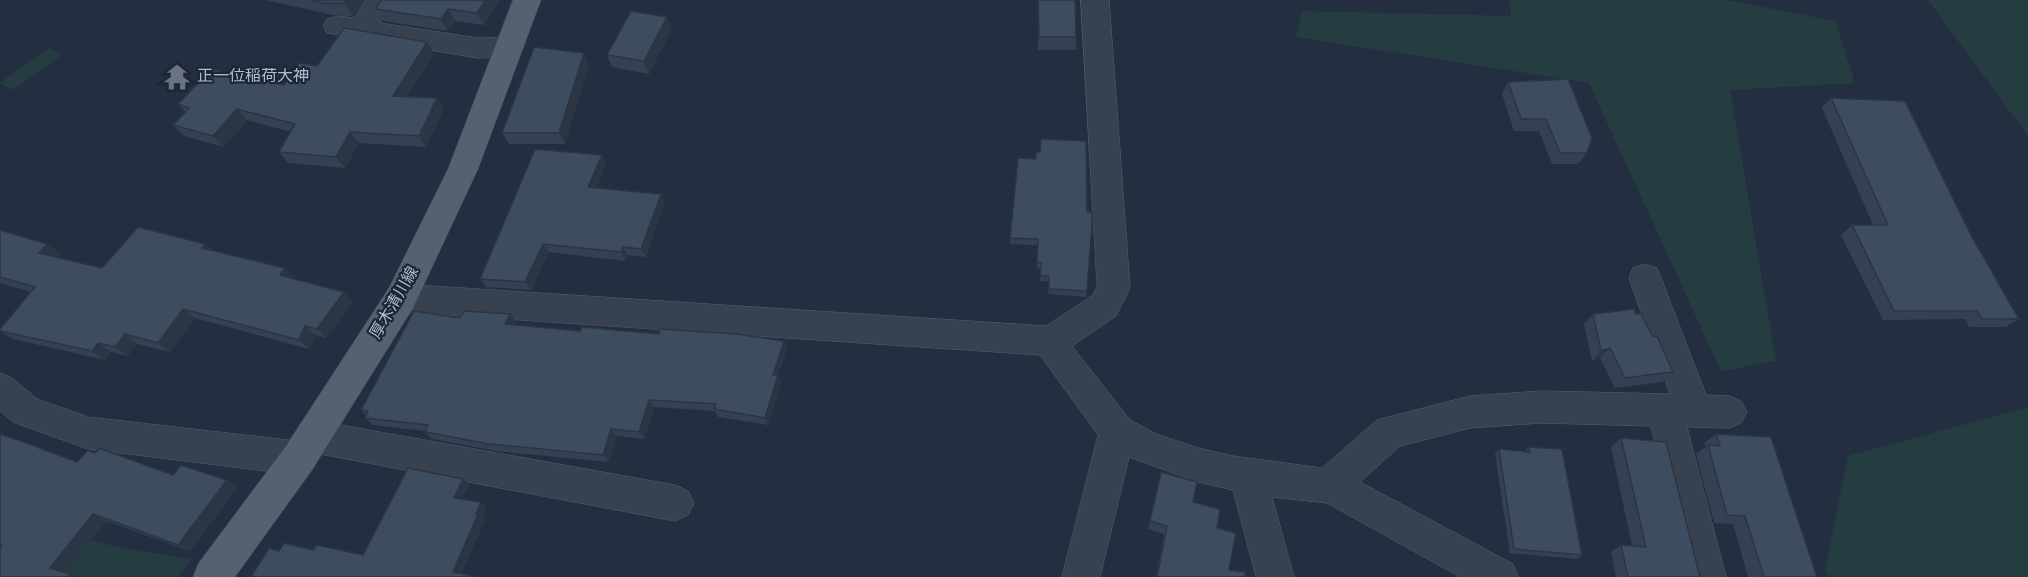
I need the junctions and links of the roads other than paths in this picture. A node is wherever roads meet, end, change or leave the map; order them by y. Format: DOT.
graph roads {
  1 [pos="527,0"];
  2 [pos="1095,0"];
  3 [pos="379,2"];
  4 [pos="509,47"];
  5 [pos="1645,278"];
  6 [pos="401,298"];
  7 [pos="1052,342"];
  8 [pos="0,389"];
  9 [pos="1679,411"];
  10 [pos="1729,412"];
  11 [pos="1117,432"];
  12 [pos="306,447"];
  13 [pos="1248,476"];
  14 [pos="1329,486"];
  15 [pos="675,503"];
  16 [pos="212,577"];
  17 [pos="1081,577"];
  18 [pos="1275,577"];
  19 [pos="1499,577"];
  20 [pos="1707,577"];
  1 -- 4 [label="main road, 厚木清川線"];
  2 -- 7 [label="street"];
  3 -- 4 [label="street"];
  4 -- 6 [label="main road, 厚木清川線"];
  5 -- 9 [label="street"];
  6 -- 7 [label="street"];
  6 -- 12 [label="main road, 厚木清川線"];
  7 -- 11 [label="street"];
  8 -- 12 [label="street"];
  9 -- 10 [label="street"];
  9 -- 14 [label="street"];
  9 -- 20 [label="street"];
  11 -- 13 [label="street"];
  11 -- 17 [label="street"];
  12 -- 15 [label="street"];
  12 -- 16 [label="main road, 厚木清川線"];
  13 -- 14 [label="street"];
  13 -- 18 [label="street"];
  14 -- 19 [label="street"];
}
